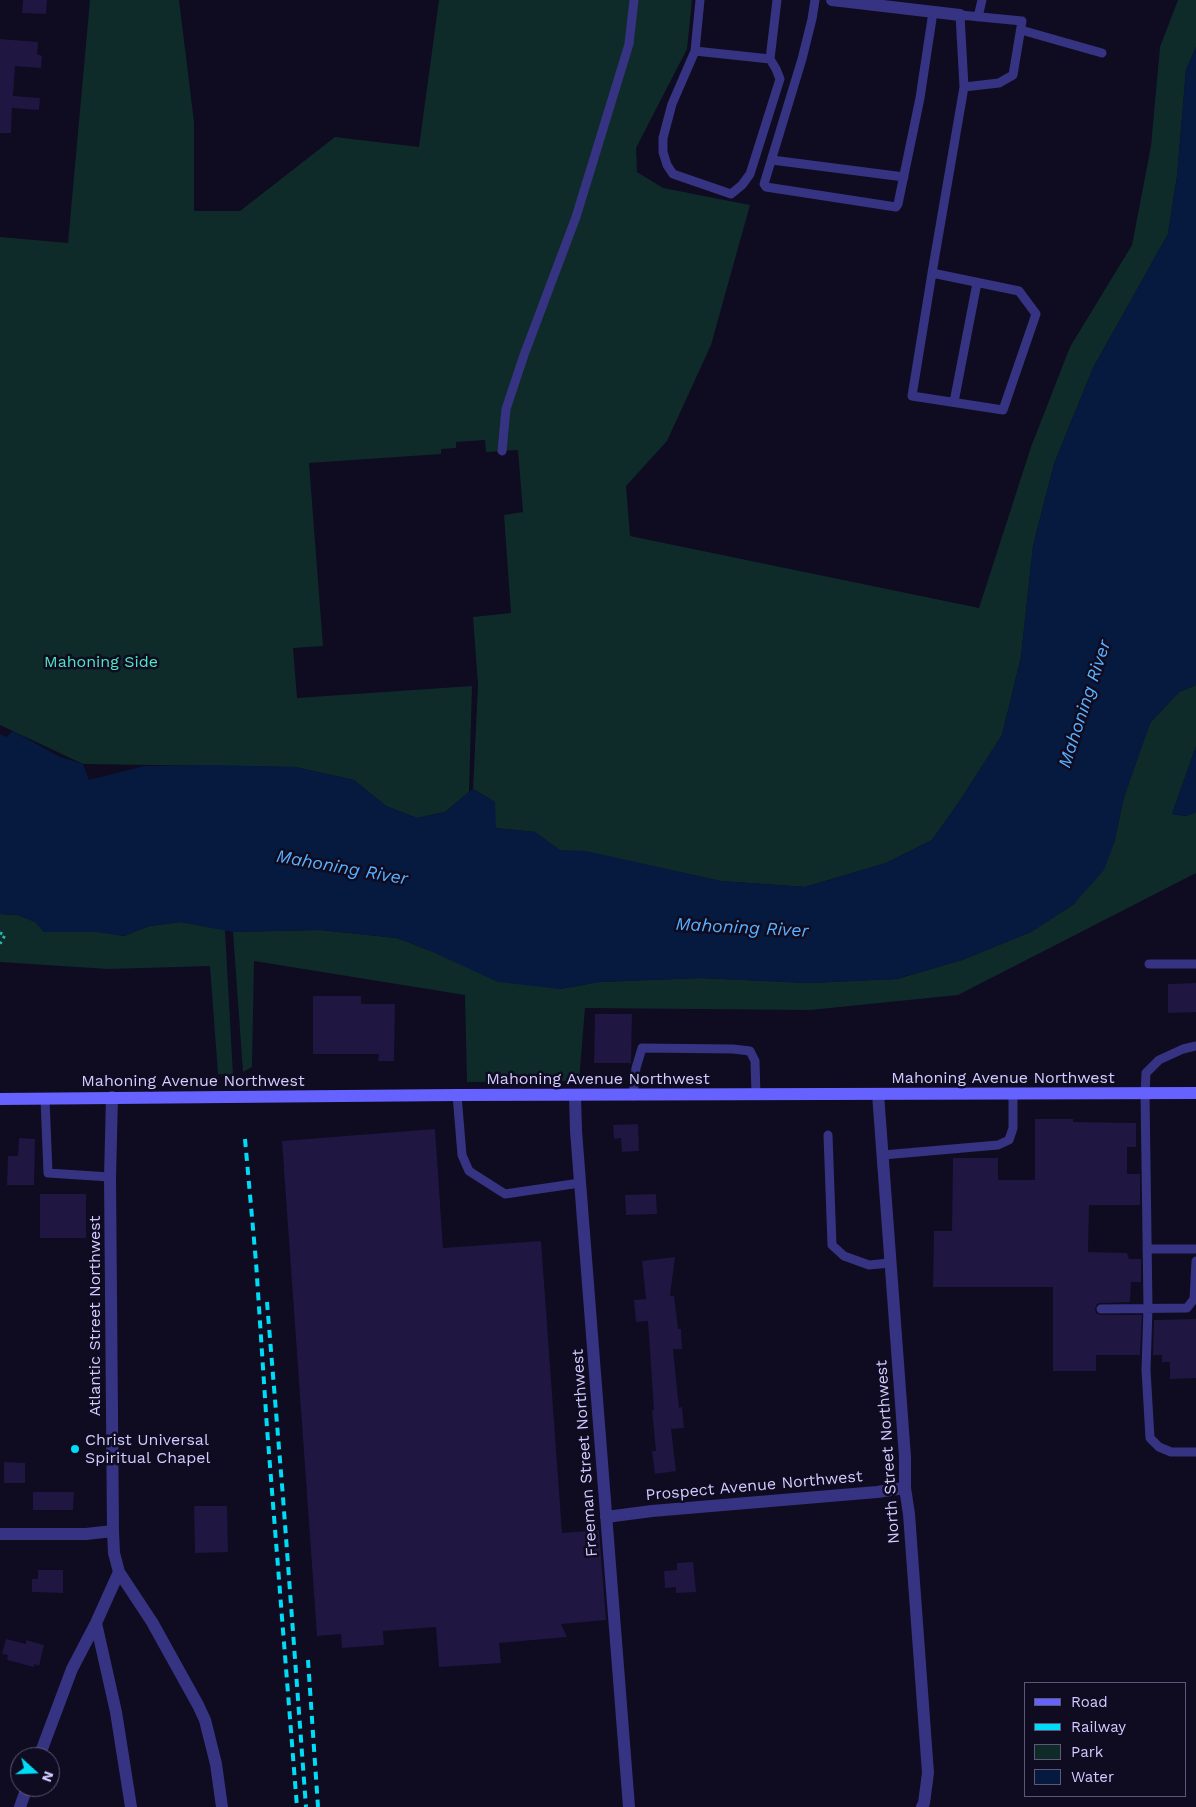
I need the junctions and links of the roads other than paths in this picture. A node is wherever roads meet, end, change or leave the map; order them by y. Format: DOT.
graph roads {
  1 [pos="634,0"];
  2 [pos="700,0"];
  3 [pos="777,0"];
  4 [pos="815,0"];
  5 [pos="832,0"];
  6 [pos="982,0"];
  7 [pos="933,12"];
  8 [pos="960,15"];
  9 [pos="978,18"];
  10 [pos="1020,30"];
  11 [pos="695,51"];
  12 [pos="1102,53"];
  13 [pos="770,59"];
  14 [pos="964,87"];
  15 [pos="772,160"];
  16 [pos="904,178"];
  17 [pos="932,273"];
  18 [pos="977,283"];
  19 [pos="954,402"];
  20 [pos="502,451"];
  21 [pos="1149,964"];
  22 [pos="1196,964"];
  23 [pos="1196,1046"];
  24 [pos="1145,1093"];
  25 [pos="1196,1093"];
  26 [pos="878,1094"];
  27 [pos="1013,1094"];
  28 [pos="457,1095"];
  29 [pos="756,1095"];
  30 [pos="575,1096"];
  31 [pos="633,1096"];
  32 [pos="112,1097"];
  33 [pos="0,1099"];
  34 [pos="44,1099"];
  35 [pos="828,1135"];
  36 [pos="882,1155"];
  37 [pos="110,1177"];
  38 [pos="580,1183"];
  39 [pos="1147,1249"];
  40 [pos="1196,1249"];
  41 [pos="1196,1261"];
  42 [pos="890,1263"];
  43 [pos="1148,1308"];
  44 [pos="1102,1309"];
  45 [pos="1196,1452"];
  46 [pos="905,1488"];
  47 [pos="606,1516"];
  48 [pos="113,1531"];
  49 [pos="0,1534"];
  50 [pos="119,1572"];
  51 [pos="96,1623"];
  52 [pos="43,1747"];
  53 [pos="927,1806"];
  54 [pos="131,1807"];
  55 [pos="222,1807"];
  56 [pos="629,1807"];
  1 -- 20 [label="lane"];
  2 -- 11 [label="lane"];
  3 -- 13 [label="lane"];
  4 -- 15 [label="lane"];
  5 -- 7 [label="street"];
  6 -- 9 [label="lane"];
  7 -- 8 [label="street"];
  7 -- 16 [label="lane"];
  8 -- 9 [label="lane"];
  8 -- 14 [label="lane"];
  9 -- 10 [label="lane"];
  10 -- 12 [label="lane"];
  10 -- 14 [label="lane"];
  11 -- 13 [label="lane"];
  11 -- 13 [label="lane"];
  14 -- 17 [label="lane"];
  15 -- 16 [label="lane"];
  15 -- 16 [label="lane"];
  17 -- 18 [label="lane"];
  17 -- 19 [label="lane"];
  18 -- 19 [label="lane"];
  18 -- 19 [label="lane"];
  21 -- 22 [label="lane"];
  23 -- 24 [label="lane"];
  24 -- 25 [label="main road, Mahoning Avenue Northwest"];
  24 -- 27 [label="main road, Mahoning Avenue Northwest"];
  24 -- 39 [label="lane"];
  26 -- 27 [label="main road, Mahoning Avenue Northwest"];
  26 -- 29 [label="main road, Mahoning Avenue Northwest"];
  26 -- 36 [label="street, North Street Northwest"];
  27 -- 36 [label="lane"];
  28 -- 30 [label="main road, Mahoning Avenue Northwest"];
  28 -- 32 [label="main road, Mahoning Avenue Northwest"];
  28 -- 38 [label="lane"];
  29 -- 31 [label="main road, Mahoning Avenue Northwest"];
  29 -- 31 [label="lane"];
  30 -- 31 [label="main road, Mahoning Avenue Northwest"];
  30 -- 38 [label="street, Freeman Street Northwest"];
  32 -- 34 [label="main road, Mahoning Avenue Northwest"];
  32 -- 37 [label="street, Atlantic Street Northwest"];
  33 -- 34 [label="main road, Mahoning Avenue Northwest"];
  34 -- 37 [label="lane"];
  35 -- 42 [label="lane"];
  36 -- 42 [label="street, North Street Northwest"];
  37 -- 48 [label="street, Atlantic Street Northwest"];
  38 -- 47 [label="street, Freeman Street Northwest"];
  39 -- 40 [label="lane"];
  39 -- 43 [label="lane"];
  41 -- 43 [label="lane"];
  42 -- 46 [label="street, North Street Northwest"];
  43 -- 44 [label="lane"];
  43 -- 45 [label="lane"];
  46 -- 47 [label="street, Prospect Avenue Northwest"];
  46 -- 53 [label="street, North Street Northwest"];
  47 -- 56 [label="street, Freeman Street Northwest"];
  48 -- 49 [label="street"];
  48 -- 50 [label="street, Atlantic Street Northwest"];
  50 -- 51 [label="street"];
  50 -- 55 [label="street"];
  51 -- 52 [label="street"];
  51 -- 54 [label="street"];
}
